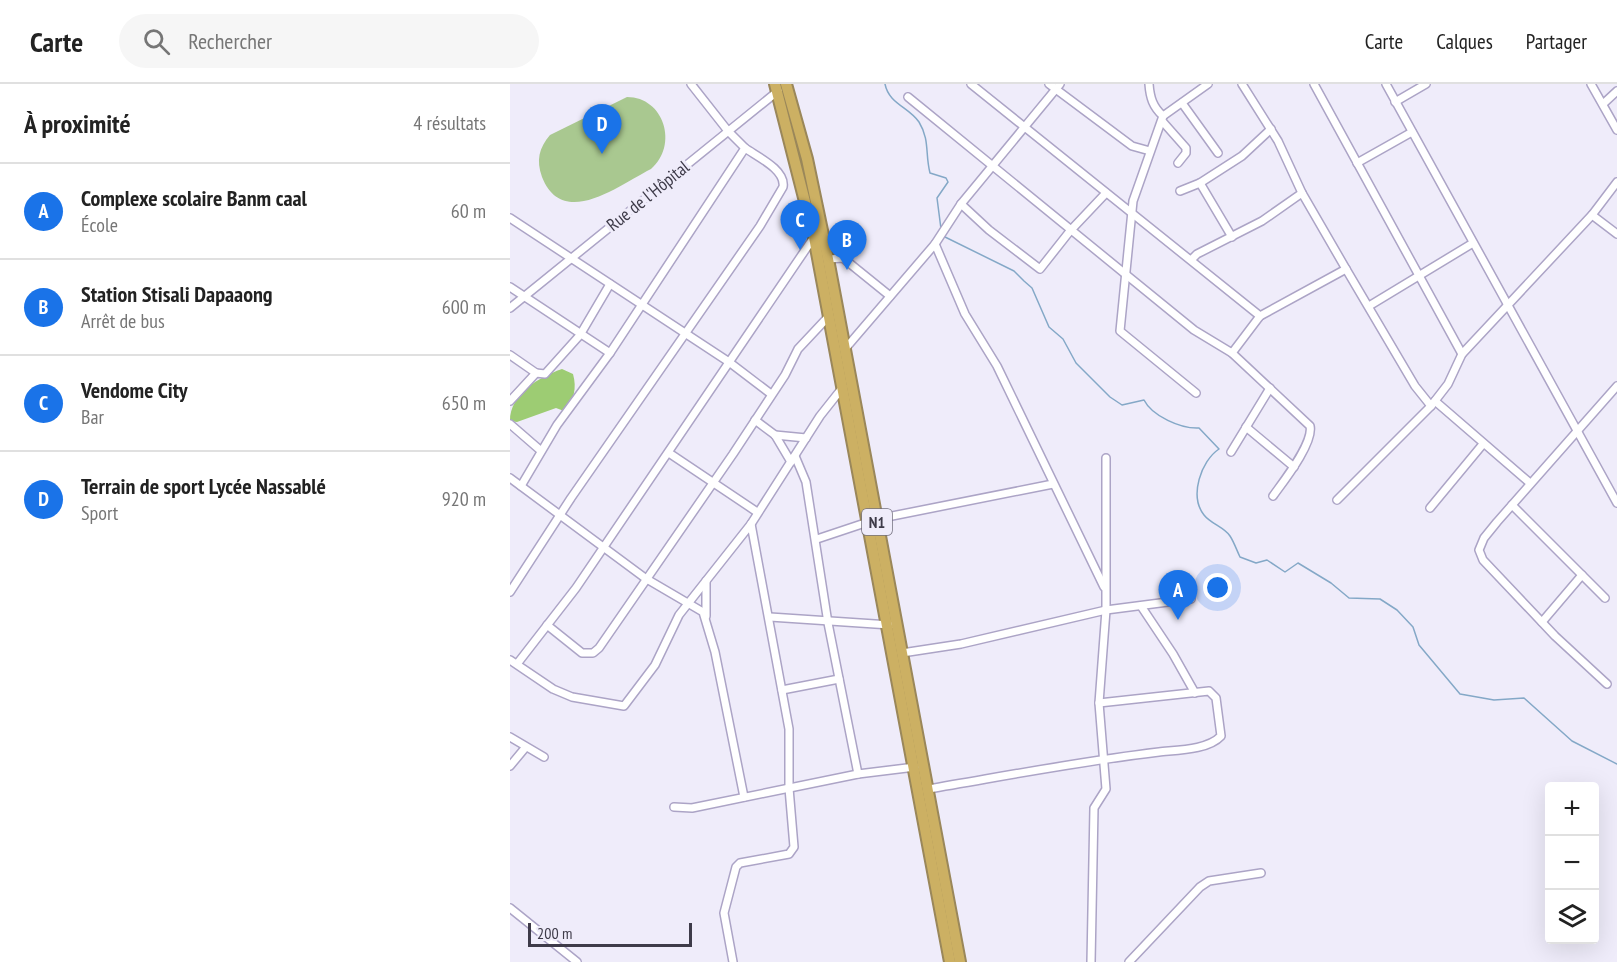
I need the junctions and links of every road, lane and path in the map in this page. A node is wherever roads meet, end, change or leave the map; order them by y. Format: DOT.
graph roads {
  1 [pos="691,84"];
  2 [pos="971,84"];
  3 [pos="1049,84"];
  4 [pos="1149,84"];
  5 [pos="1208,84"];
  6 [pos="1242,84"];
  7 [pos="1314,84"];
  8 [pos="1386,84"];
  9 [pos="1426,84"];
  10 [pos="1591,84"];
  11 [pos="782,86"];
  12 [pos="1058,87"];
  13 [pos="1617,91"];
  14 [pos="908,97"];
  15 [pos="1395,102"];
  16 [pos="1182,103"];
  17 [pos="1603,104"];
  18 [pos="1163,119"];
  19 [pos="1024,128"];
  20 [pos="1271,129"];
  21 [pos="1617,130"];
  22 [pos="728,132"];
  23 [pos="1412,132"];
  24 [pos="745,148"];
  25 [pos="1150,151"];
  26 [pos="1218,153"];
  27 [pos="1178,163"];
  28 [pos="1357,163"];
  29 [pos="993,167"];
  30 [pos="1617,182"];
  31 [pos="1200,183"];
  32 [pos="1180,191"];
  33 [pos="1106,193"];
  34 [pos="1302,193"];
  35 [pos="962,204"];
  36 [pos="1132,213"];
  37 [pos="1592,216"];
  38 [pos="510,218"];
  39 [pos="1070,231"];
  40 [pos="1617,234"];
  41 [pos="814,237"];
  42 [pos="1232,237"];
  43 [pos="1473,243"];
  44 [pos="935,244"];
  45 [pos="573,258"];
  46 [pos="828,259"];
  47 [pos="1192,259"];
  48 [pos="1346,269"];
  49 [pos="1126,274"];
  50 [pos="1419,278"];
  51 [pos="610,284"];
  52 [pos="510,287"];
  53 [pos="891,296"];
  54 [pos="525,297"];
  55 [pos="641,306"];
  56 [pos="1369,306"];
  57 [pos="1510,306"];
  58 [pos="510,308"];
  59 [pos="829,316"];
  60 [pos="1260,316"];
  61 [pos="687,334"];
  62 [pos="580,335"];
  63 [pos="845,349"];
  64 [pos="610,353"];
  65 [pos="1232,353"];
  66 [pos="1462,354"];
  67 [pos="510,355"];
  68 [pos="729,362"];
  69 [pos="536,372"];
  70 [pos="846,386"];
  71 [pos="1617,386"];
  72 [pos="1270,388"];
  73 [pos="1196,393"];
  74 [pos="771,394"];
  75 [pos="510,401"];
  76 [pos="1433,403"];
  77 [pos="755,420"];
  78 [pos="510,424"];
  79 [pos="1246,427"];
  80 [pos="1576,430"];
  81 [pos="775,435"];
  82 [pos="806,438"];
  83 [pos="1483,444"];
  84 [pos="540,450"];
  85 [pos="1231,452"];
  86 [pos="669,453"];
  87 [pos="1106,458"];
  88 [pos="793,459"];
  89 [pos="1294,467"];
  90 [pos="510,478"];
  91 [pos="713,482"];
  92 [pos="1530,483"];
  93 [pos="1053,484"];
  94 [pos="521,486"];
  95 [pos="1273,496"];
  96 [pos="1337,500"];
  97 [pos="1617,502"];
  98 [pos="1512,506"];
  99 [pos="1430,508"];
  100 [pos="757,512"];
  101 [pos="560,514"];
  102 [pos="872,521"];
  103 [pos="751,524"];
  104 [pos="817,539"];
  105 [pos="603,546"];
  106 [pos="1582,575"];
  107 [pos="645,578"];
  108 [pos="706,581"];
  109 [pos="1105,589"];
  110 [pos="510,592"];
  111 [pos="1605,598"];
  112 [pos="1191,599"];
  113 [pos="688,604"];
  114 [pos="1141,606"];
  115 [pos="1106,610"];
  116 [pos="706,616"];
  117 [pos="770,617"];
  118 [pos="1542,622"];
  119 [pos="828,623"];
  120 [pos="547,625"];
  121 [pos="892,625"];
  122 [pos="902,653"];
  123 [pos="513,662"];
  124 [pos="839,679"];
  125 [pos="1607,684"];
  126 [pos="782,690"];
  127 [pos="1195,693"];
  128 [pos="1099,702"];
  129 [pos="510,737"];
  130 [pos="525,748"];
  131 [pos="544,757"];
  132 [pos="1102,758"];
  133 [pos="510,766"];
  134 [pos="919,767"];
  135 [pos="858,774"];
  136 [pos="789,788"];
  137 [pos="928,789"];
  138 [pos="744,797"];
  139 [pos="674,807"];
  140 [pos="1261,873"];
  141 [pos="510,908"];
  142 [pos="577,962"];
  143 [pos="733,962"];
  144 [pos="950,962"];
  145 [pos="960,962"];
  146 [pos="1091,962"];
  147 [pos="1129,962"];
  1 -- 22 [label="street"];
  2 -- 19 [label="street"];
  3 -- 12 [label="street"];
  4 -- 18 [label="street"];
  5 -- 16 [label="street"];
  6 -- 20 [label="street"];
  7 -- 28 [label="street"];
  8 -- 15 [label="street"];
  9 -- 15 [label="street"];
  10 -- 17 [label="street"];
  11 -- 22 [label="street, Rue de l'Hôpital"];
  11 -- 41 [label="highway, N1"];
  11 -- 46 [label="highway, N1"];
  12 -- 19 [label="street"];
  12 -- 25 [label="street"];
  13 -- 17 [label="street"];
  14 -- 29 [label="street"];
  15 -- 23 [label="street"];
  16 -- 18 [label="street"];
  16 -- 26 [label="street"];
  17 -- 21 [label="street"];
  18 -- 25 [label="street"];
  18 -- 27 [label="street"];
  19 -- 29 [label="street"];
  19 -- 33 [label="street"];
  20 -- 31 [label="street"];
  20 -- 34 [label="street"];
  22 -- 24 [label="street"];
  22 -- 45 [label="street, Rue de l'Hôpital"];
  23 -- 28 [label="street"];
  23 -- 43 [label="street"];
  24 -- 55 [label="street"];
  24 -- 61 [label="street"];
  25 -- 36 [label="street"];
  28 -- 50 [label="street"];
  29 -- 35 [label="street"];
  29 -- 39 [label="street"];
  30 -- 37 [label="street"];
  31 -- 32 [label="street"];
  31 -- 42 [label="street"];
  33 -- 36 [label="street"];
  33 -- 39 [label="street"];
  34 -- 42 [label="street"];
  34 -- 48 [label="street"];
  35 -- 39 [label="street"];
  35 -- 44 [label="street"];
  36 -- 47 [label="street"];
  36 -- 49 [label="street"];
  37 -- 40 [label="street"];
  37 -- 57 [label="street"];
  38 -- 45 [label="street"];
  39 -- 49 [label="street"];
  41 -- 59 [label="highway, N1"];
  41 -- 68 [label="street"];
  42 -- 47 [label="street"];
  43 -- 50 [label="street"];
  43 -- 57 [label="street"];
  44 -- 53 [label="street"];
  44 -- 93 [label="street"];
  45 -- 51 [label="street"];
  45 -- 54 [label="street, Rue de l'Hôpital"];
  46 -- 53 [label="street"];
  46 -- 63 [label="highway, N1"];
  47 -- 60 [label="street"];
  48 -- 56 [label="street"];
  48 -- 60 [label="street"];
  49 -- 65 [label="street"];
  49 -- 73 [label="street"];
  50 -- 56 [label="street"];
  50 -- 66 [label="street"];
  51 -- 55 [label="street"];
  51 -- 62 [label="street"];
  52 -- 54 [label="street"];
  53 -- 63 [label="street"];
  54 -- 58 [label="street, Rue de l'Hôpital"];
  54 -- 62 [label="street"];
  55 -- 61 [label="street"];
  55 -- 64 [label="street"];
  56 -- 76 [label="street"];
  57 -- 66 [label="street"];
  57 -- 80 [label="street"];
  59 -- 70 [label="highway, N1"];
  59 -- 74 [label="street"];
  60 -- 65 [label="street"];
  61 -- 68 [label="street"];
  61 -- 101 [label="street"];
  62 -- 64 [label="street"];
  62 -- 69 [label="street"];
  63 -- 70 [label="highway, N1"];
  64 -- 84 [label="street"];
  65 -- 72 [label="street"];
  66 -- 76 [label="street"];
  67 -- 69 [label="street"];
  68 -- 74 [label="street"];
  68 -- 86 [label="street"];
  69 -- 75 [label="street"];
  70 -- 82 [label="street"];
  70 -- 102 [label="highway, N1"];
  71 -- 80 [label="street"];
  72 -- 79 [label="street"];
  72 -- 89 [label="street"];
  74 -- 77 [label="street"];
  76 -- 83 [label="street"];
  76 -- 96 [label="street"];
  77 -- 81 [label="street"];
  77 -- 91 [label="street"];
  78 -- 84 [label="street"];
  79 -- 85 [label="street"];
  79 -- 89 [label="street"];
  80 -- 92 [label="street"];
  80 -- 97 [label="street"];
  81 -- 82 [label="street"];
  81 -- 88 [label="street"];
  82 -- 88 [label="street"];
  83 -- 92 [label="street"];
  83 -- 99 [label="street"];
  84 -- 94 [label="street"];
  86 -- 91 [label="street"];
  86 -- 105 [label="street"];
  87 -- 109 [label="street"];
  88 -- 100 [label="street"];
  88 -- 104 [label="street"];
  89 -- 95 [label="street"];
  90 -- 94 [label="street"];
  91 -- 100 [label="street"];
  91 -- 107 [label="street"];
  92 -- 98 [label="street"];
  93 -- 102 [label="street"];
  93 -- 109 [label="street"];
  94 -- 101 [label="street"];
  98 -- 106 [label="street"];
  98 -- 118 [label="street"];
  100 -- 103 [label="street"];
  101 -- 105 [label="street"];
  101 -- 110 [label="street"];
  102 -- 104 [label="street"];
  102 -- 121 [label="highway, N1"];
  103 -- 108 [label="street"];
  103 -- 117 [label="street"];
  104 -- 119 [label="street"];
  105 -- 107 [label="street"];
  105 -- 120 [label="street"];
  106 -- 111 [label="street"];
  106 -- 118 [label="street"];
  107 -- 113 [label="street"];
  107 -- 120 [label="street"];
  108 -- 113 [label="street"];
  108 -- 116 [label="street"];
  109 -- 115 [label="street"];
  112 -- 114 [label="street"];
  113 -- 116 [label="street"];
  113 -- 123 [label="street"];
  114 -- 115 [label="street"];
  114 -- 127 [label="street"];
  115 -- 122 [label="street"];
  115 -- 128 [label="street"];
  116 -- 138 [label="street"];
  117 -- 119 [label="street"];
  117 -- 126 [label="street"];
  118 -- 125 [label="street"];
  119 -- 121 [label="street"];
  119 -- 124 [label="street"];
  120 -- 123 [label="street"];
  121 -- 122 [label="highway, N1"];
  121 -- 134 [label="highway, N1"];
  122 -- 134 [label="highway, N1"];
  124 -- 126 [label="street"];
  124 -- 135 [label="street"];
  126 -- 136 [label="street"];
  127 -- 128 [label="street"];
  127 -- 132 [label="street"];
  128 -- 132 [label="street"];
  129 -- 130 [label="street"];
  130 -- 131 [label="street"];
  130 -- 133 [label="street"];
  132 -- 137 [label="street"];
  132 -- 146 [label="street"];
  134 -- 135 [label="street"];
  134 -- 137 [label="highway, N1"];
  134 -- 144 [label="highway, N1"];
  135 -- 136 [label="street"];
  136 -- 138 [label="street"];
  136 -- 143 [label="street"];
  137 -- 145 [label="highway, N1"];
  138 -- 139 [label="street"];
  140 -- 147 [label="street"];
  141 -- 142 [label="street"];
}
